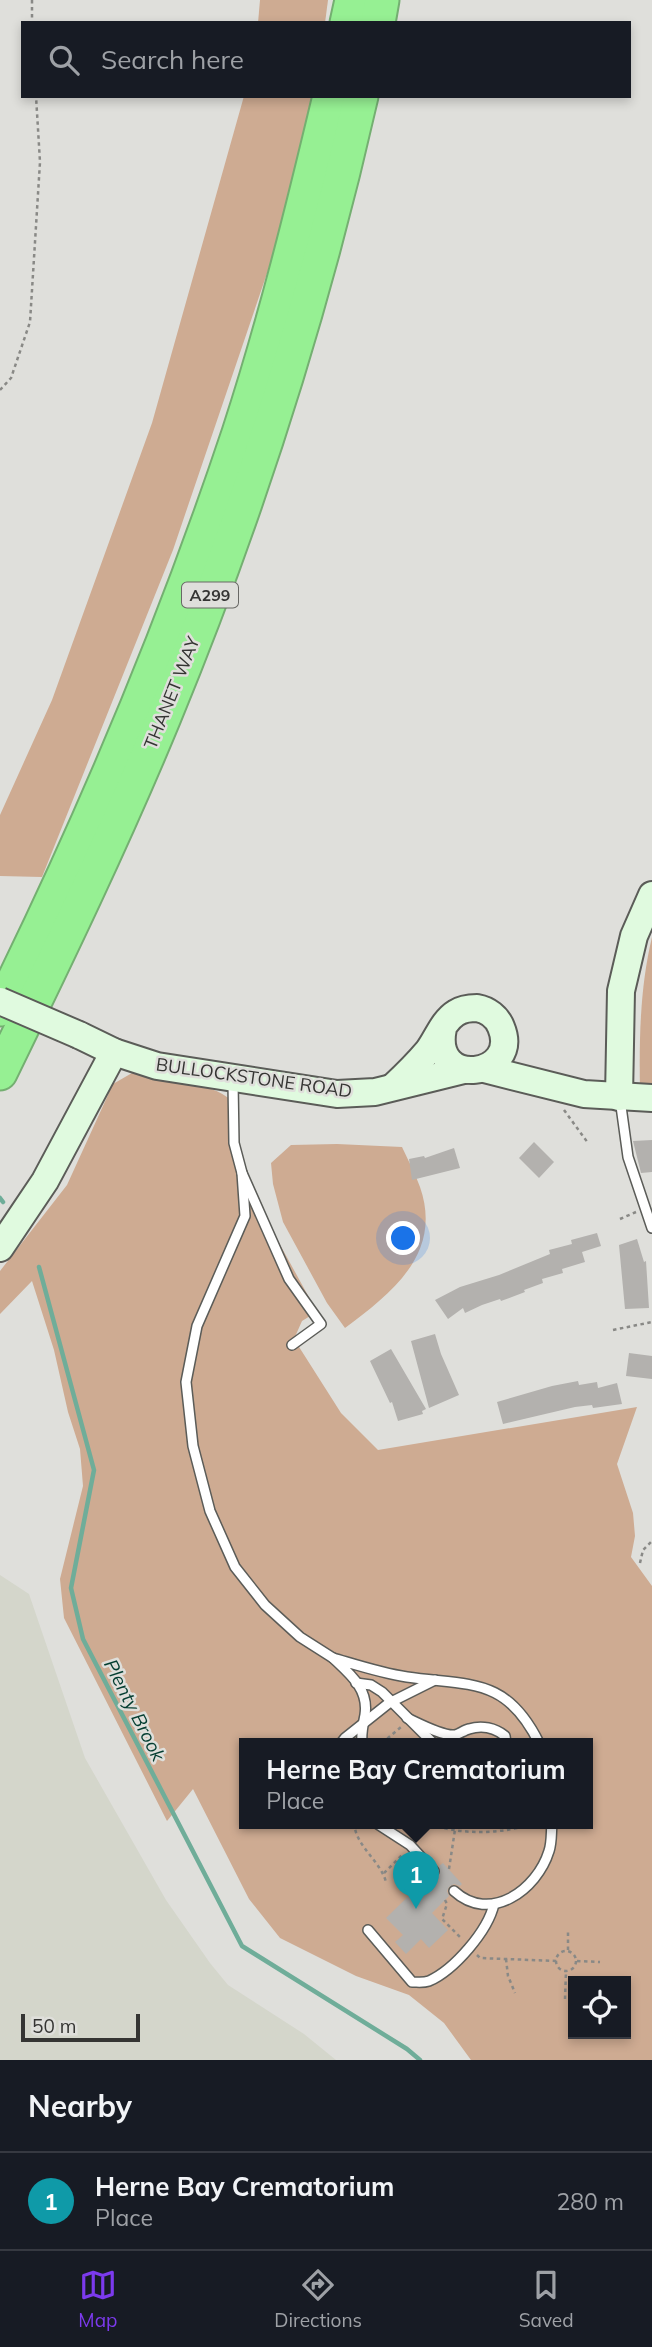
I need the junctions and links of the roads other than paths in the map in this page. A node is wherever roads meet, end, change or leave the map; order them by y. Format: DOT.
graph roads {
  1 [pos="352,0"];
  2 [pos="382,0"];
  3 [pos="347,21"];
  4 [pos="378,21"];
  5 [pos="329,98"];
  6 [pos="361,98"];
  7 [pos="652,895"];
  8 [pos="0,1002"];
  9 [pos="0,1009"];
  10 [pos="443,1028"];
  11 [pos="504,1036"];
  12 [pos="114,1052"];
  13 [pos="474,1070"];
  14 [pos="0,1073"];
  15 [pos="233,1078"];
  16 [pos="393,1087"];
  17 [pos="561,1087"];
  18 [pos="619,1097"];
  19 [pos="652,1098"];
  20 [pos="242,1173"];
  21 [pos="652,1228"];
  22 [pos="0,1248"];
  23 [pos="292,1345"];
  24 [pos="333,1658"];
  25 [pos="435,1679"];
  26 [pos="356,1683"];
  27 [pos="392,1701"];
  28 [pos="407,1718"];
  29 [pos="362,1724"];
  30 [pos="347,1738"];
  31 [pos="362,1738"];
  32 [pos="428,1738"];
  33 [pos="505,1738"];
  34 [pos="536,1738"];
  35 [pos="387,1829"];
  36 [pos="551,1829"];
  37 [pos="435,1871"];
  38 [pos="454,1892"];
  39 [pos="494,1904"];
  40 [pos="368,1930"];
  1 -- 3 [label="highway"];
  2 -- 4 [label="highway"];
  5 -- 9 [label="highway, THANET WAY / A299"];
  6 -- 14 [label="highway, THANET WAY / A299"];
  7 -- 18 [label="street"];
  8 -- 12 [label="street, BULLOCKSTONE ROAD, bridge"];
  10 -- 11 [label="street"];
  10 -- 13 [label="street"];
  10 -- 16 [label="street"];
  11 -- 13 [label="street"];
  11 -- 17 [label="street"];
  12 -- 15 [label="street, BULLOCKSTONE ROAD"];
  12 -- 22 [label="street"];
  13 -- 16 [label="street, BULLOCKSTONE ROAD"];
  13 -- 17 [label="street, BULLOCKSTONE ROAD"];
  15 -- 16 [label="street, BULLOCKSTONE ROAD"];
  15 -- 20 [label="lane"];
  17 -- 18 [label="street, BULLOCKSTONE ROAD"];
  18 -- 19 [label="street, BULLOCKSTONE ROAD"];
  18 -- 21 [label="lane"];
  20 -- 23 [label="lane"];
  20 -- 24 [label="lane"];
  24 -- 25 [label="lane"];
  24 -- 26 [label="lane"];
  25 -- 27 [label="lane"];
  25 -- 34 [label="lane"];
  26 -- 27 [label="lane"];
  26 -- 29 [label="lane"];
  27 -- 28 [label="lane"];
  27 -- 29 [label="lane"];
  28 -- 32 [label="lane"];
  28 -- 33 [label="lane"];
  29 -- 30 [label="lane"];
  29 -- 31 [label="lane"];
  35 -- 37 [label="lane"];
  36 -- 39 [label="lane"];
  38 -- 39 [label="lane"];
  39 -- 40 [label="lane"];
}
